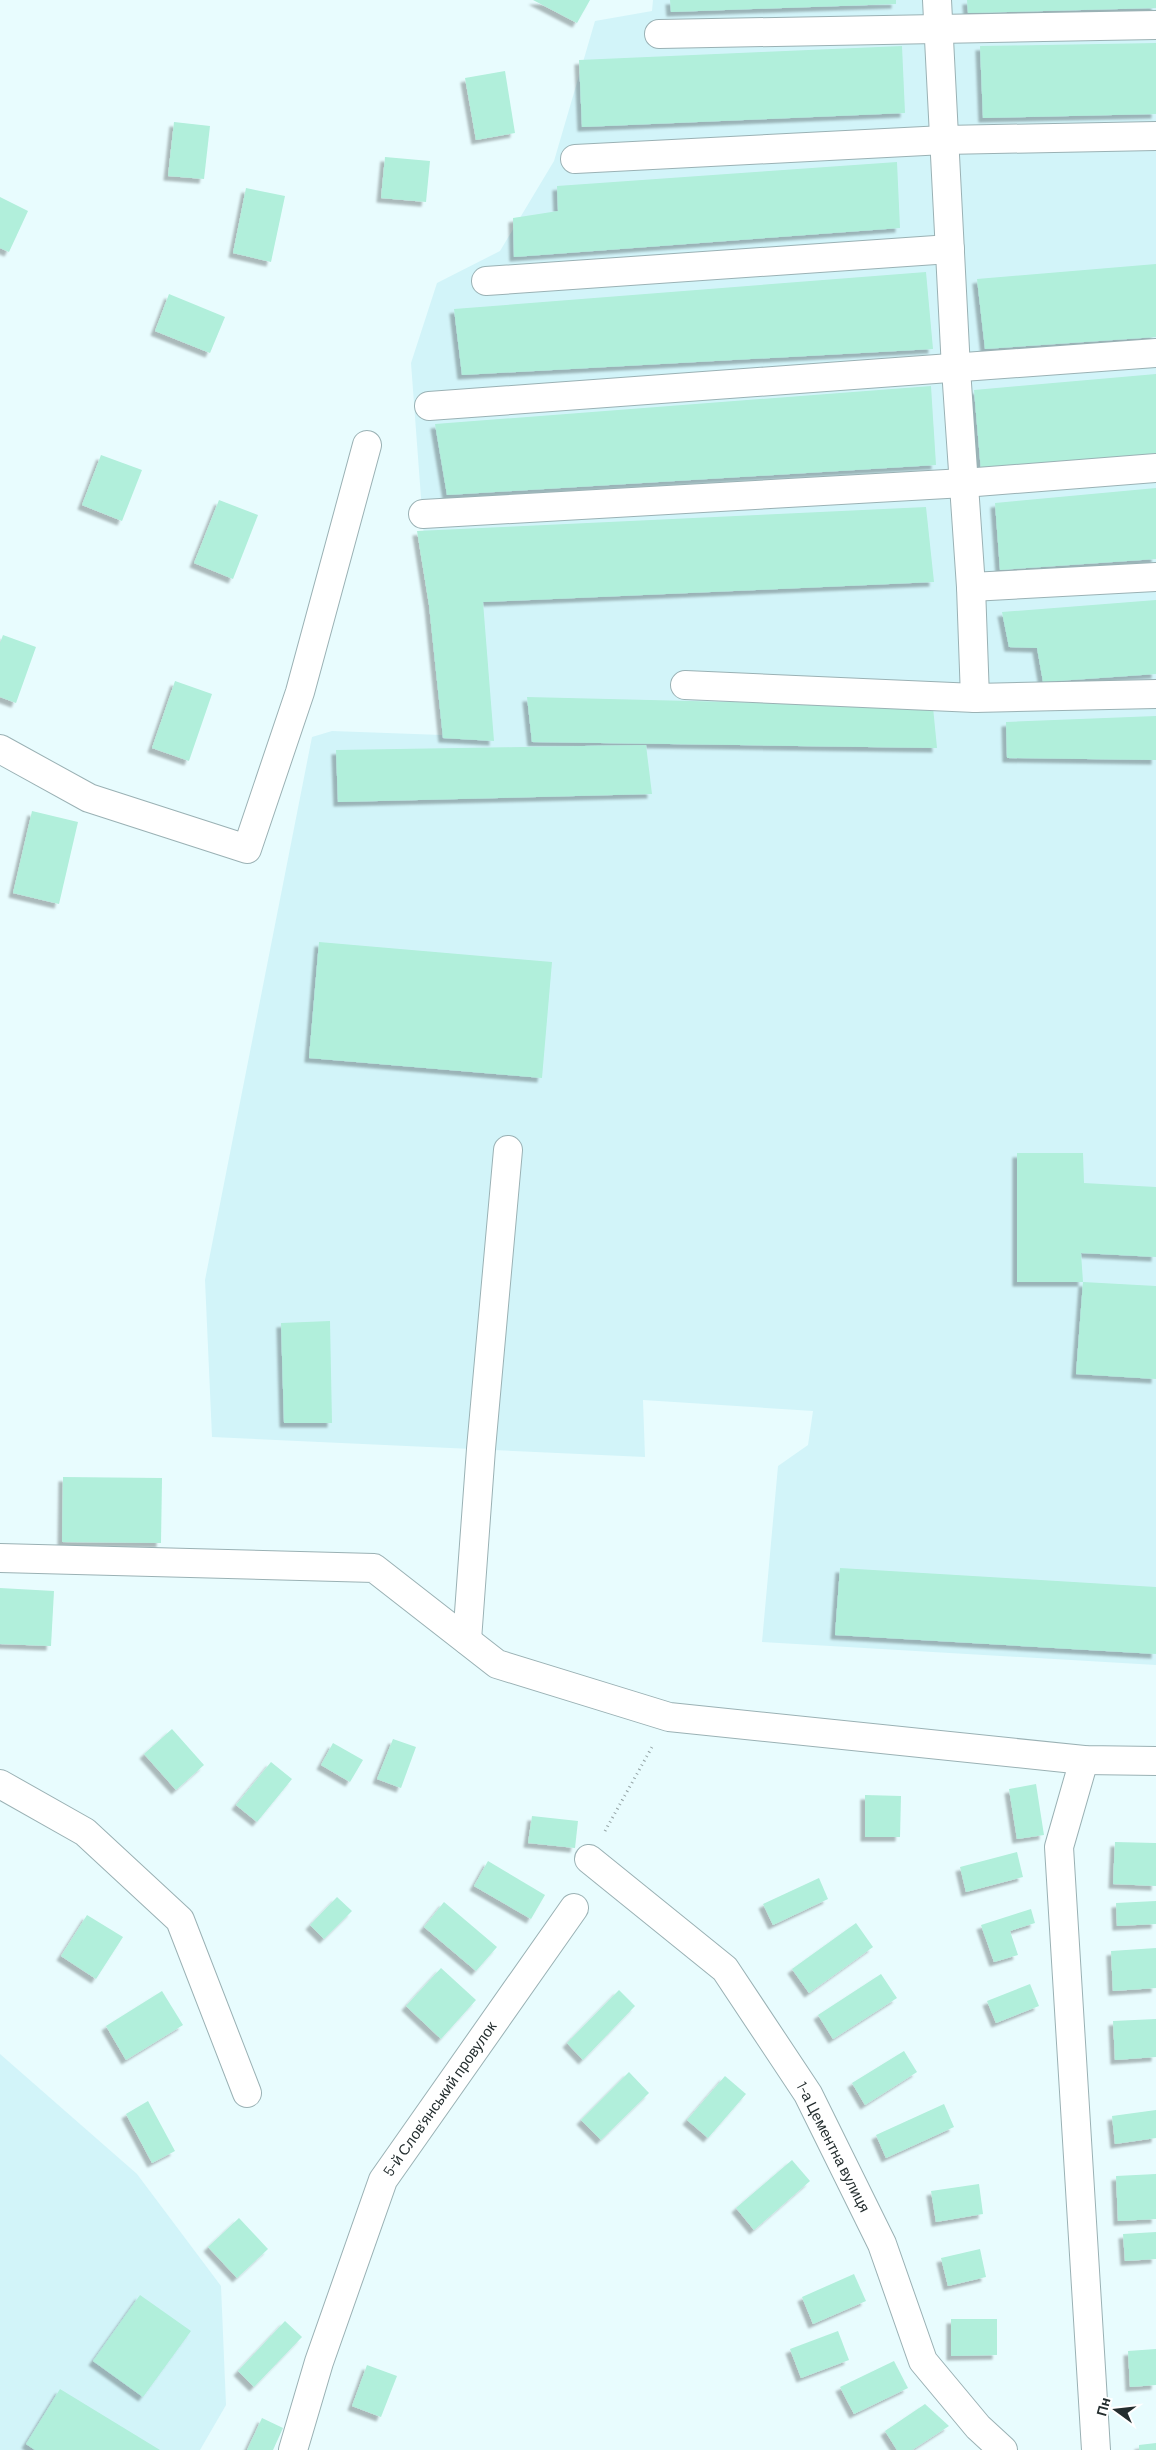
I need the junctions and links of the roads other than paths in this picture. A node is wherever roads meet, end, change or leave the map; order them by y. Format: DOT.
graph roads {
  1 [pos="937,0"];
  2 [pos="1156,25"];
  3 [pos="939,29"];
  4 [pos="659,34"];
  5 [pos="1156,136"];
  6 [pos="944,140"];
  7 [pos="575,159"];
  8 [pos="950,249"];
  9 [pos="486,281"];
  10 [pos="1156,353"];
  11 [pos="956,369"];
  12 [pos="429,406"];
  13 [pos="367,445"];
  14 [pos="1156,468"];
  15 [pos="964,483"];
  16 [pos="423,514"];
  17 [pos="1156,577"];
  18 [pos="971,587"];
  19 [pos="685,685"];
  20 [pos="1156,694"];
  21 [pos="975,698"];
  22 [pos="0,749"];
  23 [pos="508,1150"];
  24 [pos="0,1558"];
  25 [pos="467,1640"];
  26 [pos="1084,1760"];
  27 [pos="1156,1761"];
  28 [pos="0,1784"];
  29 [pos="588,1860"];
  30 [pos="574,1908"];
  31 [pos="247,2093"];
  32 [pos="293,2450"];
  33 [pos="1003,2450"];
  34 [pos="1096,2450"];
  1 -- 3 [label="street"];
  2 -- 3 [label="street"];
  3 -- 4 [label="street"];
  3 -- 6 [label="street"];
  5 -- 6 [label="street"];
  6 -- 7 [label="street"];
  6 -- 8 [label="street"];
  8 -- 9 [label="street"];
  8 -- 11 [label="street"];
  10 -- 11 [label="street"];
  11 -- 12 [label="street"];
  11 -- 15 [label="street"];
  13 -- 22 [label="street"];
  14 -- 15 [label="street"];
  15 -- 16 [label="street"];
  15 -- 18 [label="street"];
  17 -- 18 [label="street"];
  18 -- 21 [label="street"];
  19 -- 21 [label="street"];
  20 -- 21 [label="street"];
  23 -- 25 [label="street"];
  24 -- 25 [label="street"];
  25 -- 26 [label="street"];
  26 -- 27 [label="street"];
  26 -- 34 [label="street"];
  28 -- 31 [label="street"];
  29 -- 33 [label="street, 1-а Цементна вулиця"];
  30 -- 32 [label="street, 5-й Слов’янський провулок"];
}
